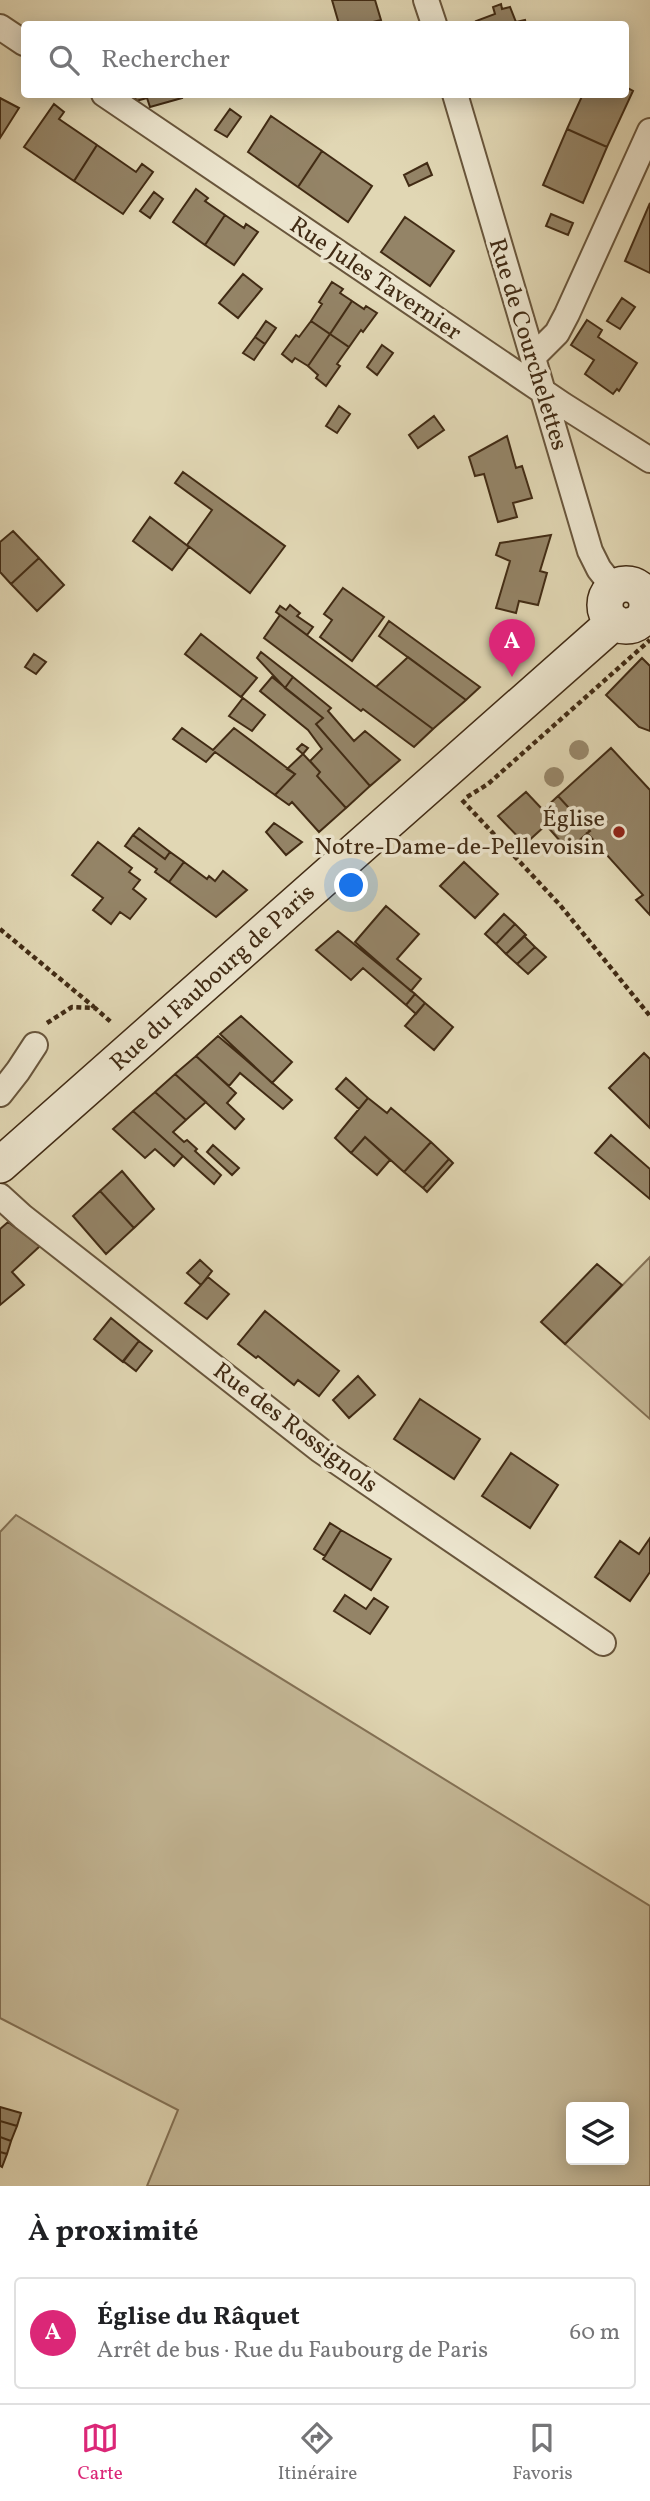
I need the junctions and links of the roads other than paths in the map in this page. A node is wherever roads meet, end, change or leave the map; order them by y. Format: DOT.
graph roads {
  1 [pos="426,0"];
  2 [pos="433,21"];
  3 [pos="0,26"];
  4 [pos="21,41"];
  5 [pos="110,98"];
  6 [pos="456,98"];
  7 [pos="650,131"];
  8 [pos="533,357"];
  9 [pos="544,392"];
  10 [pos="650,460"];
  11 [pos="631,601"];
  12 [pos="35,1045"];
  13 [pos="0,1094"];
  14 [pos="0,1165"];
  15 [pos="0,1196"];
  16 [pos="603,1643"];
  1 -- 2 [label="street"];
  3 -- 4 [label="street"];
  5 -- 9 [label="street, Rue Jules Tavernier"];
  6 -- 8 [label="street, Rue de Courchelettes"];
  7 -- 8 [label="street"];
  8 -- 9 [label="street, Rue de Courchelettes"];
  9 -- 10 [label="street, Rue Jules Tavernier"];
  9 -- 11 [label="street, Rue de Courchelettes"];
  11 -- 14 [label="main road, Rue du Faubourg de Paris"];
  12 -- 13 [label="street"];
  15 -- 16 [label="street, Rue des Rossignols"];
}
